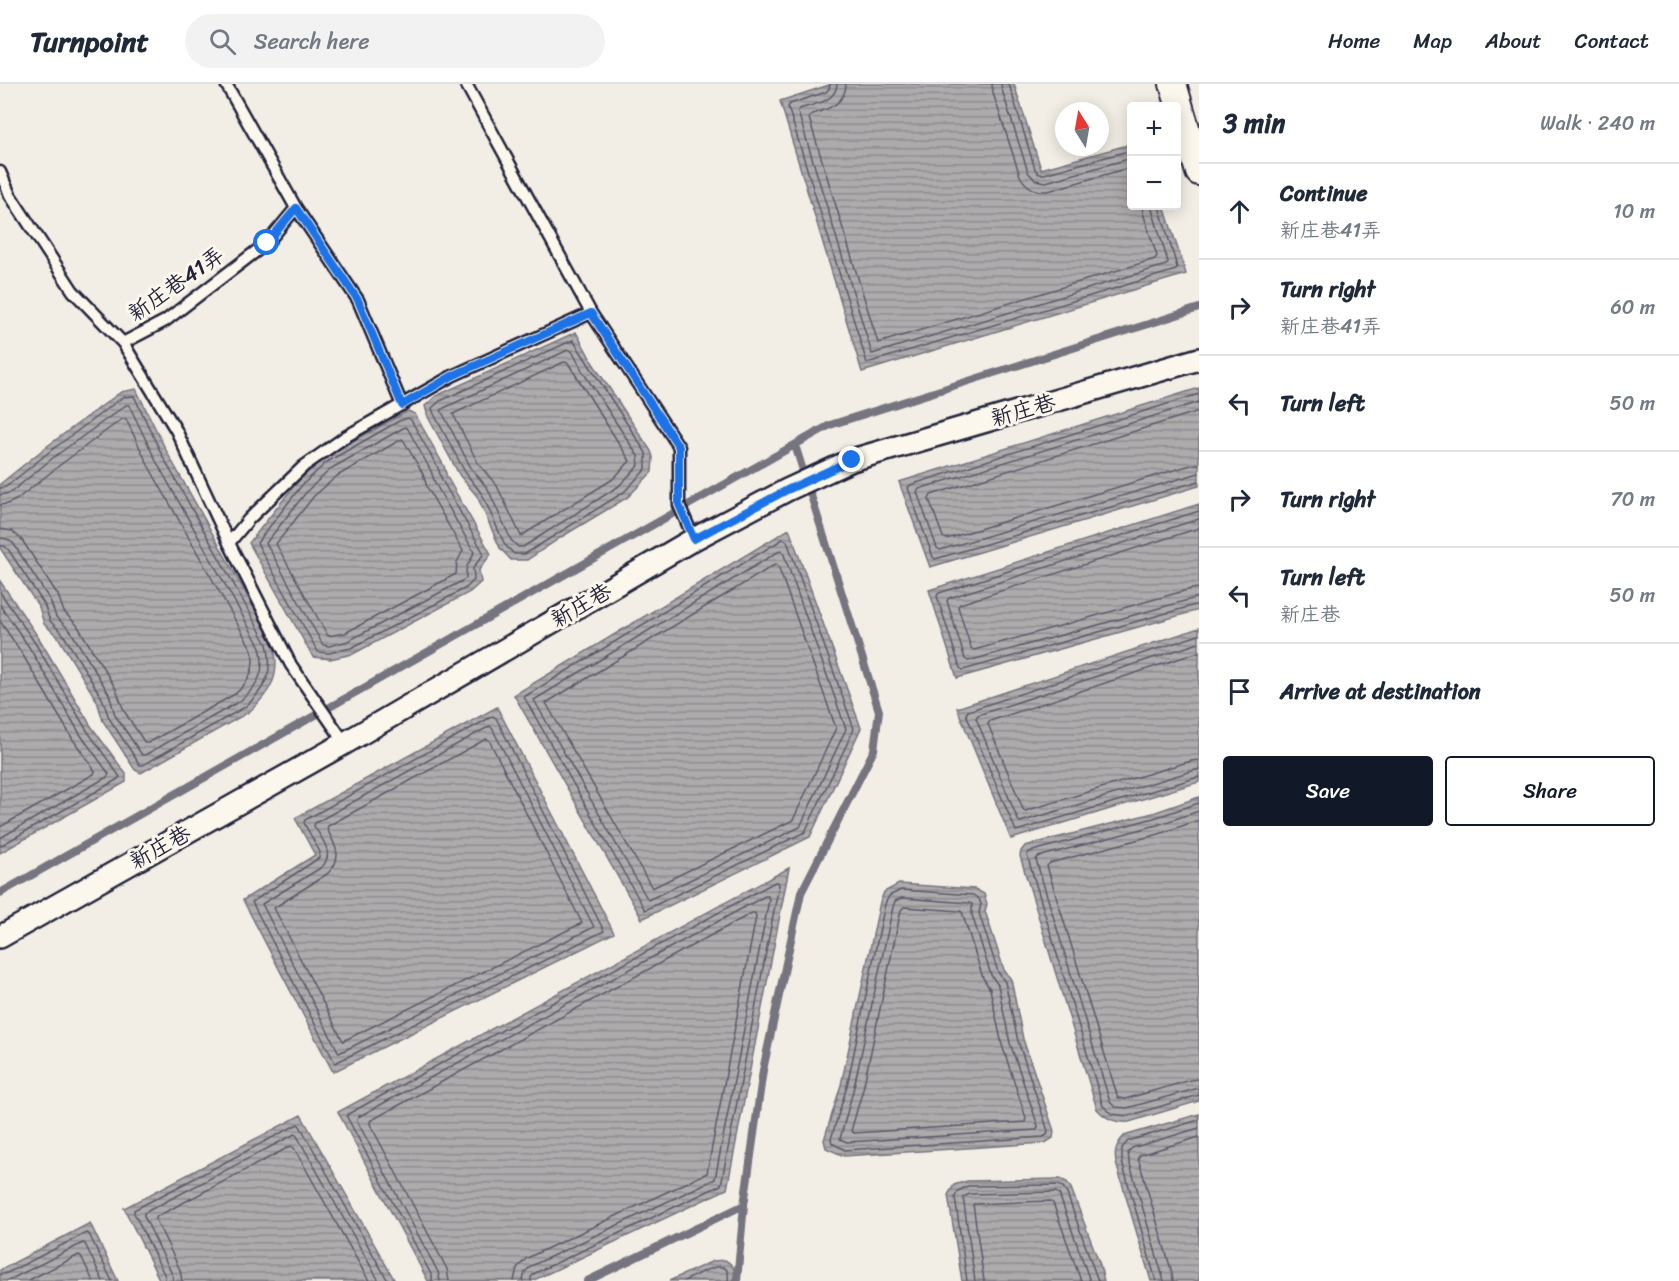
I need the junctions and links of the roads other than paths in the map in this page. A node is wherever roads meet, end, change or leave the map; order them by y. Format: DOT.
graph roads {
  1 [pos="226,84"];
  2 [pos="465,84"];
  3 [pos="1173,84"];
  4 [pos="0,172"];
  5 [pos="1199,172"];
  6 [pos="296,208"];
  7 [pos="591,313"];
  8 [pos="123,343"];
  9 [pos="1199,359"];
  10 [pos="402,405"];
  11 [pos="694,539"];
  12 [pos="229,543"];
  13 [pos="345,743"];
  14 [pos="0,937"];
  1 -- 6 [label="lane"];
  2 -- 7 [label="lane"];
  3 -- 5 [label="street"];
  4 -- 8 [label="lane, 新庄巷41弄"];
  6 -- 8 [label="lane, 新庄巷41弄"];
  6 -- 10 [label="lane"];
  7 -- 10 [label="lane"];
  7 -- 11 [label="lane"];
  8 -- 12 [label="lane"];
  9 -- 11 [label="street, 新庄巷"];
  10 -- 12 [label="lane"];
  11 -- 13 [label="street, 新庄巷"];
  12 -- 13 [label="lane"];
  13 -- 14 [label="street, 新庄巷"];
}
